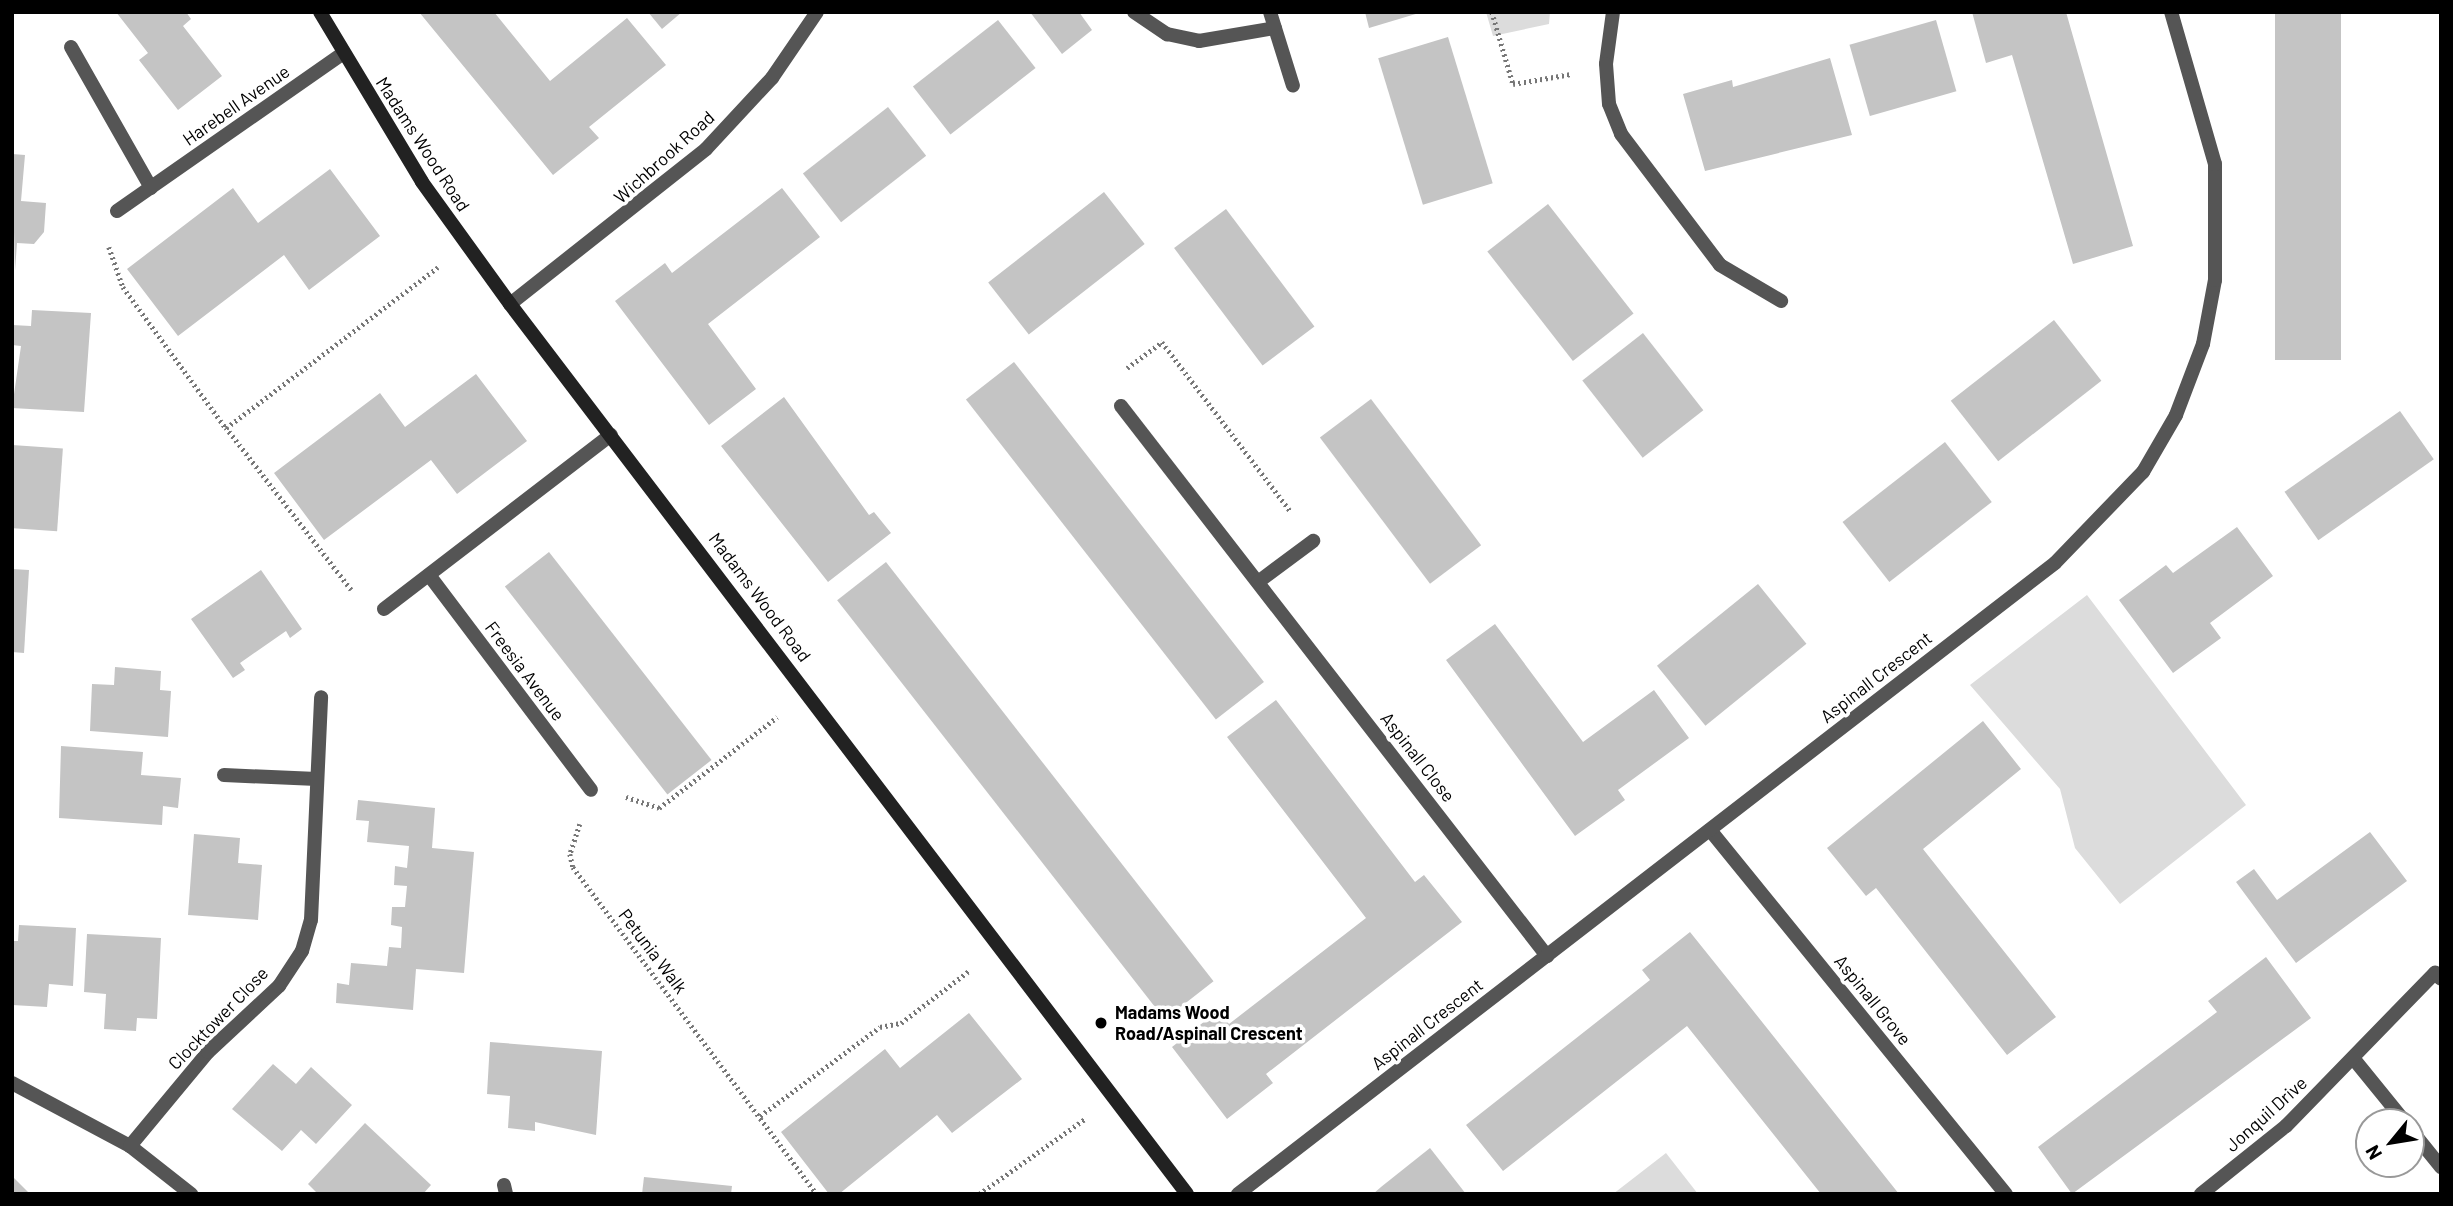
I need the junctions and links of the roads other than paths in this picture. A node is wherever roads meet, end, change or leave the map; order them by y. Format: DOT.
graph roads {
  1 [pos="320,12"];
  2 [pos="817,12"];
  3 [pos="1134,12"];
  4 [pos="1270,12"];
  5 [pos="1613,12"];
  6 [pos="2171,12"];
  7 [pos="1275,27"];
  8 [pos="71,47"];
  9 [pos="342,54"];
  10 [pos="1293,86"];
  11 [pos="151,188"];
  12 [pos="117,211"];
  13 [pos="1781,301"];
  14 [pos="510,304"];
  15 [pos="1121,406"];
  16 [pos="611,435"];
  17 [pos="1313,541"];
  18 [pos="429,575"];
  19 [pos="1258,582"];
  20 [pos="384,609"];
  21 [pos="321,697"];
  22 [pos="224,775"];
  23 [pos="317,779"];
  24 [pos="591,790"];
  25 [pos="1710,830"];
  26 [pos="1547,956"];
  27 [pos="2441,979"];
  28 [pos="2353,1058"];
  29 [pos="12,1083"];
  30 [pos="2394,1108"];
  31 [pos="130,1146"];
  32 [pos="2425,1147"];
  33 [pos="2441,1167"];
  34 [pos="191,1194"];
  35 [pos="1187,1194"];
  36 [pos="1238,1194"];
  37 [pos="2006,1194"];
  38 [pos="2201,1194"];
  1 -- 9 [label="street, Madams Wood Road"];
  2 -- 14 [label="street, Wichbrook Road"];
  3 -- 7 [label="street"];
  4 -- 7 [label="street"];
  5 -- 13 [label="street"];
  6 -- 25 [label="street, Aspinall Crescent"];
  7 -- 10 [label="street"];
  8 -- 11 [label="street"];
  9 -- 11 [label="street, Harebell Avenue"];
  9 -- 14 [label="street, Madams Wood Road"];
  11 -- 12 [label="street, Harebell Avenue"];
  14 -- 16 [label="street, Madams Wood Road"];
  15 -- 19 [label="street, Aspinall Close"];
  16 -- 18 [label="street"];
  16 -- 35 [label="street, Madams Wood Road"];
  17 -- 19 [label="street"];
  18 -- 20 [label="street"];
  18 -- 24 [label="street, Freesia Avenue"];
  19 -- 26 [label="street, Aspinall Close"];
  21 -- 23 [label="street, Clocktower Close"];
  22 -- 23 [label="street"];
  23 -- 31 [label="street, Clocktower Close"];
  25 -- 26 [label="street, Aspinall Crescent"];
  25 -- 37 [label="street, Aspinall Grove"];
  26 -- 36 [label="street, Aspinall Crescent"];
  27 -- 28 [label="street, Jonquil Drive"];
  28 -- 30 [label="street"];
  28 -- 38 [label="street, Jonquil Drive"];
  29 -- 31 [label="street"];
  31 -- 34 [label="street"];
  32 -- 33 [label="street"];
}
